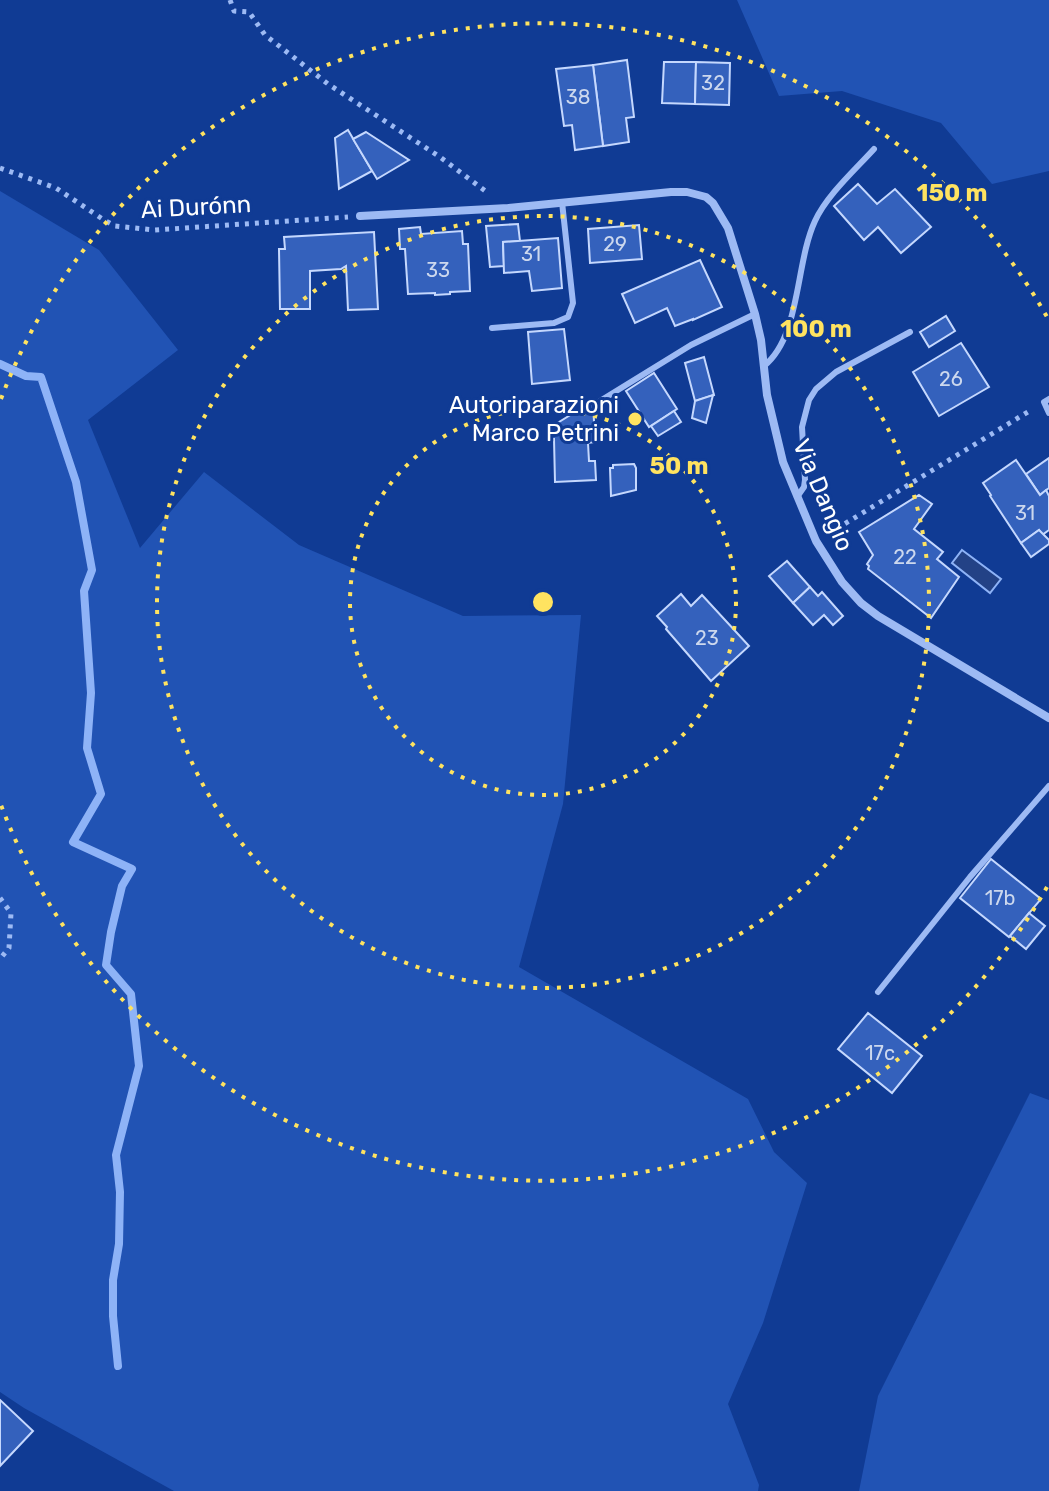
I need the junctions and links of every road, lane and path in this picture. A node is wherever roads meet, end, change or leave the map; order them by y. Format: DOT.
graph roads {
  1 [pos="230,0"];
  2 [pos="874,149"];
  3 [pos="0,168"];
  4 [pos="562,202"];
  5 [pos="508,208"];
  6 [pos="360,216"];
  7 [pos="755,314"];
  8 [pos="492,328"];
  9 [pos="910,332"];
  10 [pos="764,366"];
  11 [pos="600,401"];
  12 [pos="1046,401"];
  13 [pos="1049,413"];
  14 [pos="797,497"];
  15 [pos="816,541"];
  16 [pos="1049,718"];
  17 [pos="1049,786"];
  18 [pos="0,898"];
  19 [pos="0,959"];
  20 [pos="878,992"];
  1 -- 5 [label="path"];
  2 -- 10 [label="lane"];
  3 -- 6 [label="path, Ai Durónn"];
  4 -- 5 [label="street, Via Dangio"];
  4 -- 7 [label="street, Via Dangio"];
  4 -- 8 [label="lane"];
  5 -- 6 [label="street, Via Dangio"];
  7 -- 10 [label="street, Via Dangio"];
  7 -- 11 [label="lane"];
  9 -- 14 [label="lane"];
  10 -- 14 [label="street, Via Dangio"];
  12 -- 13 [label="lane"];
  12 -- 15 [label="path"];
  14 -- 15 [label="street, Via Dangio"];
  15 -- 16 [label="street, Via Dangio"];
  17 -- 20 [label="lane"];
  18 -- 19 [label="path"];
}
